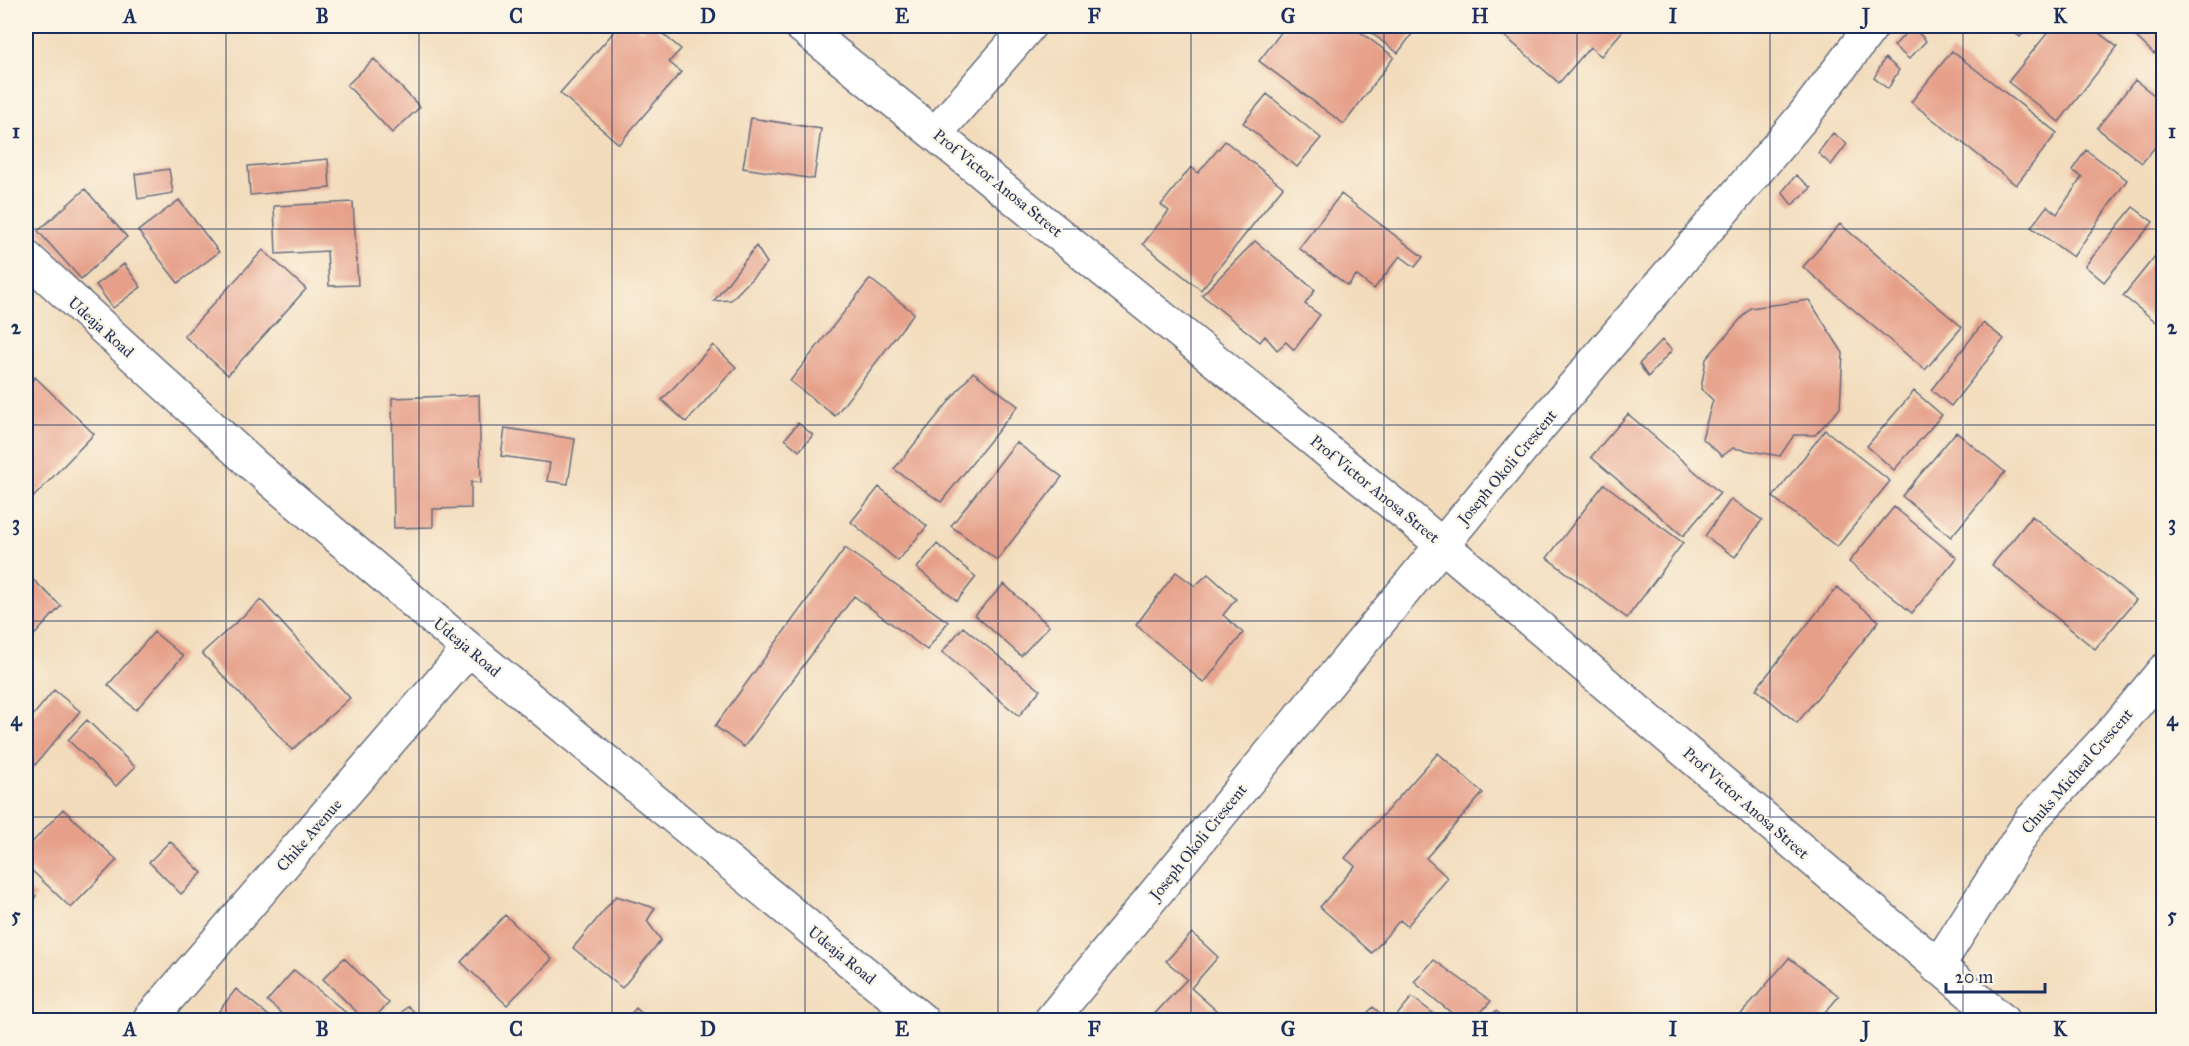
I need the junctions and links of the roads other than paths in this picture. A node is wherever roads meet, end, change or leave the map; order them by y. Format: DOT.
graph roads {
  1 [pos="801,26"];
  2 [pos="1029,26"];
  3 [pos="1872,26"];
  4 [pos="936,133"];
  5 [pos="26,257"];
  6 [pos="1442,544"];
  7 [pos="469,649"];
  8 [pos="2163,670"];
  9 [pos="1937,967"];
  10 [pos="149,1020"];
  11 [pos="922,1020"];
  12 [pos="1051,1020"];
  13 [pos="2002,1020"];
  1 -- 4 [label="street, Prof Victor Anosa Street"];
  2 -- 4 [label="street"];
  3 -- 6 [label="street, Joseph Okoli Crescent"];
  4 -- 6 [label="street, Prof Victor Anosa Street"];
  5 -- 7 [label="street, Udeaja Road"];
  6 -- 9 [label="street, Prof Victor Anosa Street"];
  6 -- 12 [label="street, Joseph Okoli Crescent"];
  7 -- 10 [label="street, Chike Avenue"];
  7 -- 11 [label="street, Udeaja Road"];
  8 -- 9 [label="street, Chuks Micheal Crescent"];
  9 -- 13 [label="street, Prof Victor Anosa Street"];
}
